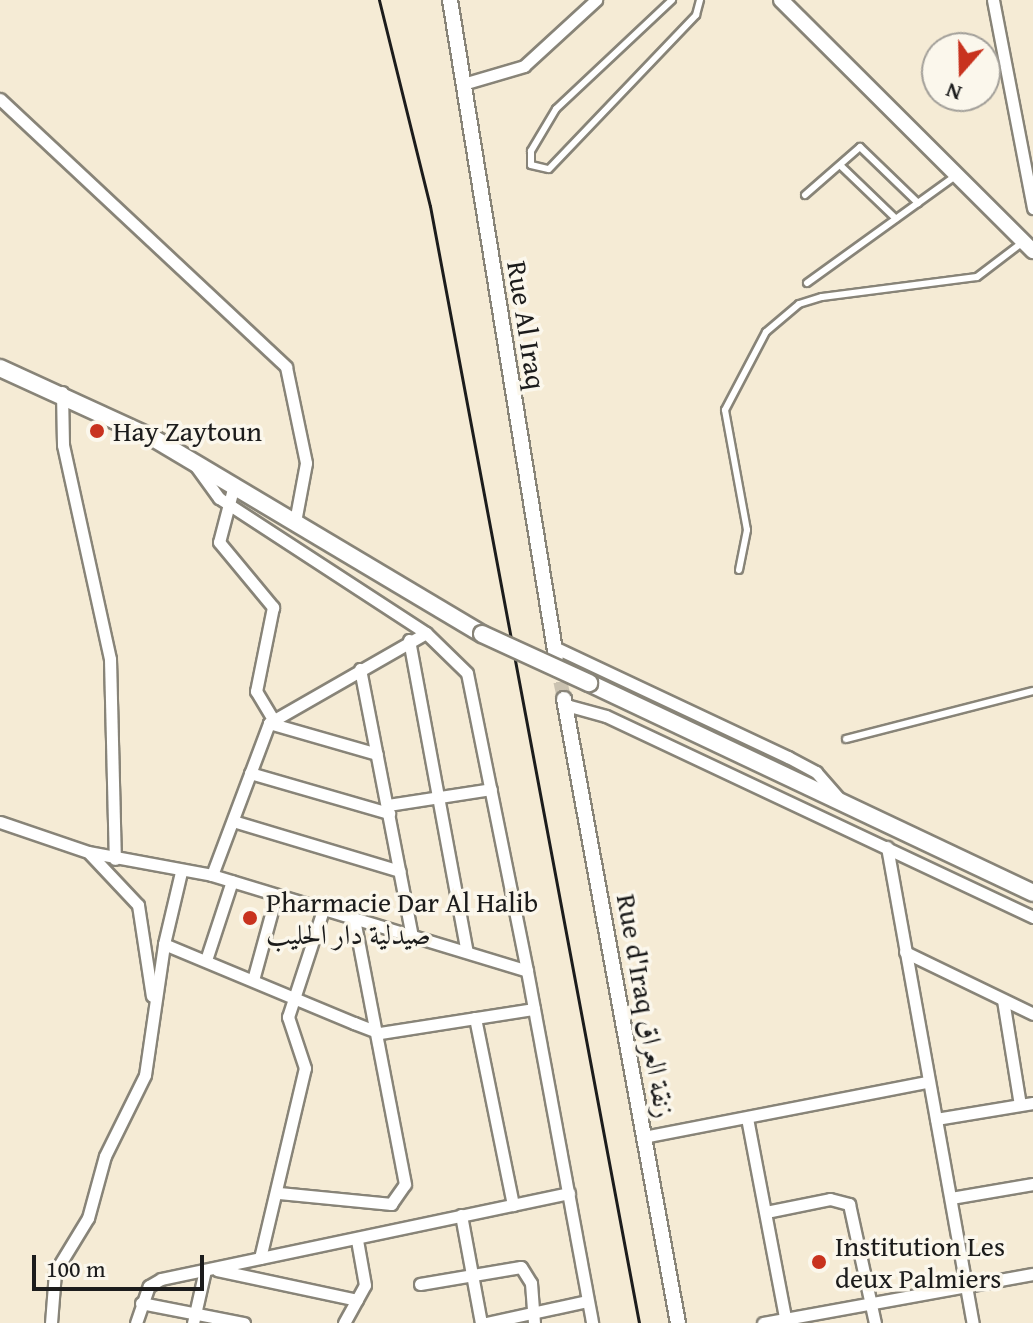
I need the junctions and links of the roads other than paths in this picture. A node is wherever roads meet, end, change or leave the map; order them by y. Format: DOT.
graph roads {
  1 [pos="450,0"];
  2 [pos="596,0"];
  3 [pos="672,0"];
  4 [pos="700,0"];
  5 [pos="781,0"];
  6 [pos="993,0"];
  7 [pos="463,84"];
  8 [pos="0,99"];
  9 [pos="841,166"];
  10 [pos="958,175"];
  11 [pos="805,195"];
  12 [pos="918,203"];
  13 [pos="1033,208"];
  14 [pos="896,219"];
  15 [pos="1028,246"];
  16 [pos="807,283"];
  17 [pos="0,368"];
  18 [pos="62,392"];
  19 [pos="193,461"];
  20 [pos="234,485"];
  21 [pos="232,507"];
  22 [pos="295,522"];
  23 [pos="739,570"];
  24 [pos="426,633"];
  25 [pos="409,640"];
  26 [pos="555,652"];
  27 [pos="360,669"];
  28 [pos="1033,691"];
  29 [pos="565,702"];
  30 [pos="271,721"];
  31 [pos="846,739"];
  32 [pos="377,754"];
  33 [pos="250,773"];
  34 [pos="491,789"];
  35 [pos="440,797"];
  36 [pos="840,801"];
  37 [pos="389,809"];
  38 [pos="233,821"];
  39 [pos="0,822"];
  40 [pos="887,847"];
  41 [pos="88,852"];
  42 [pos="115,859"];
  43 [pos="400,871"];
  44 [pos="181,872"];
  45 [pos="212,875"];
  46 [pos="232,881"];
  47 [pos="1033,893"];
  48 [pos="276,896"];
  49 [pos="323,910"];
  50 [pos="1033,917"];
  51 [pos="354,920"];
  52 [pos="412,937"];
  53 [pos="164,944"];
  54 [pos="467,952"];
  55 [pos="905,952"];
  56 [pos="206,960"];
  57 [pos="527,971"];
  58 [pos="253,980"];
  59 [pos="296,999"];
  60 [pos="1003,1000"];
  61 [pos="153,1001"];
  62 [pos="534,1009"];
  63 [pos="1033,1014"];
  64 [pos="475,1018"];
  65 [pos="380,1033"];
  66 [pos="927,1082"];
  67 [pos="1027,1104"];
  68 [pos="747,1118"];
  69 [pos="936,1119"];
  70 [pos="643,1137"];
  71 [pos="1033,1184"];
  72 [pos="279,1193"];
  73 [pos="569,1193"];
  74 [pos="951,1198"];
  75 [pos="513,1205"];
  76 [pos="766,1212"];
  77 [pos="461,1215"];
  78 [pos="357,1240"];
  79 [pos="260,1258"];
  80 [pos="209,1270"];
  81 [pos="472,1274"];
  82 [pos="1033,1274"];
  83 [pos="420,1284"];
  84 [pos="965,1286"];
  85 [pos="357,1300"];
  86 [pos="587,1301"];
  87 [pos="141,1303"];
  88 [pos="872,1304"];
  89 [pos="194,1318"];
  90 [pos="534,1318"];
  91 [pos="786,1321"];
  92 [pos="51,1323"];
  93 [pos="136,1323"];
  94 [pos="244,1323"];
  95 [pos="344,1323"];
  96 [pos="484,1323"];
  97 [pos="592,1323"];
  98 [pos="678,1323"];
  99 [pos="763,1323"];
  100 [pos="875,1323"];
  101 [pos="973,1323"];
  1 -- 7 [label="street, Rue Al Iraq"];
  2 -- 7 [label="street"];
  3 -- 4 [label="lane"];
  5 -- 10 [label="street"];
  6 -- 13 [label="street"];
  7 -- 26 [label="street, Rue Al Iraq"];
  8 -- 22 [label="street"];
  9 -- 11 [label="lane"];
  9 -- 12 [label="lane"];
  9 -- 14 [label="lane"];
  10 -- 12 [label="lane"];
  10 -- 15 [label="street"];
  12 -- 14 [label="lane"];
  14 -- 16 [label="lane"];
  15 -- 23 [label="lane"];
  17 -- 18 [label="main road"];
  18 -- 19 [label="main road"];
  18 -- 42 [label="street"];
  19 -- 20 [label="main road"];
  19 -- 21 [label="street"];
  20 -- 21 [label="street"];
  20 -- 22 [label="main road"];
  21 -- 24 [label="street"];
  21 -- 30 [label="street"];
  22 -- 36 [label="main road, bridge"];
  24 -- 25 [label="street"];
  24 -- 34 [label="street"];
  25 -- 27 [label="street"];
  25 -- 35 [label="street"];
  26 -- 36 [label="street"];
  27 -- 30 [label="street"];
  27 -- 32 [label="street"];
  28 -- 31 [label="lane"];
  29 -- 40 [label="street"];
  29 -- 70 [label="street, Rue d'Iraq زنقة العراق"];
  30 -- 32 [label="street"];
  30 -- 33 [label="street"];
  32 -- 37 [label="street"];
  33 -- 37 [label="street"];
  33 -- 38 [label="street"];
  34 -- 35 [label="street"];
  34 -- 57 [label="street"];
  35 -- 37 [label="street"];
  35 -- 54 [label="street"];
  36 -- 47 [label="main road"];
  37 -- 43 [label="street"];
  38 -- 43 [label="street"];
  38 -- 45 [label="street"];
  39 -- 41 [label="street"];
  40 -- 50 [label="street"];
  40 -- 55 [label="street"];
  41 -- 42 [label="street"];
  41 -- 61 [label="street"];
  42 -- 44 [label="street"];
  43 -- 52 [label="street"];
  44 -- 45 [label="street"];
  44 -- 53 [label="street"];
  45 -- 46 [label="street"];
  46 -- 48 [label="street"];
  46 -- 56 [label="street"];
  48 -- 49 [label="street"];
  48 -- 58 [label="street"];
  49 -- 51 [label="street"];
  49 -- 59 [label="street"];
  51 -- 52 [label="street"];
  51 -- 65 [label="street"];
  52 -- 54 [label="street"];
  53 -- 56 [label="street"];
  53 -- 61 [label="street"];
  54 -- 57 [label="street"];
  55 -- 60 [label="street"];
  55 -- 66 [label="street"];
  56 -- 58 [label="street"];
  57 -- 62 [label="street"];
  58 -- 59 [label="street"];
  59 -- 65 [label="street"];
  59 -- 72 [label="street"];
  60 -- 63 [label="street"];
  60 -- 67 [label="street"];
  61 -- 92 [label="street"];
  62 -- 64 [label="street"];
  62 -- 73 [label="street"];
  64 -- 65 [label="street"];
  64 -- 75 [label="street"];
  65 -- 72 [label="street"];
  66 -- 68 [label="street"];
  66 -- 69 [label="street"];
  67 -- 69 [label="street"];
  68 -- 70 [label="street"];
  68 -- 76 [label="street"];
  69 -- 74 [label="street"];
  70 -- 98 [label="street, Rue d'Iraq زنقة العراق"];
  71 -- 74 [label="street"];
  72 -- 79 [label="street"];
  73 -- 75 [label="street"];
  73 -- 86 [label="street"];
  74 -- 84 [label="street"];
  75 -- 77 [label="street"];
  76 -- 88 [label="street"];
  76 -- 91 [label="street"];
  77 -- 78 [label="street"];
  77 -- 81 [label="street"];
  78 -- 79 [label="street"];
  78 -- 85 [label="street"];
  79 -- 80 [label="street"];
  80 -- 85 [label="street"];
  80 -- 87 [label="street"];
  80 -- 89 [label="street"];
  81 -- 83 [label="street"];
  81 -- 90 [label="street"];
  81 -- 96 [label="street"];
  82 -- 84 [label="street"];
  84 -- 88 [label="street"];
  84 -- 101 [label="street"];
  85 -- 95 [label="street"];
  86 -- 90 [label="street"];
  86 -- 97 [label="street"];
  87 -- 89 [label="street"];
  87 -- 93 [label="street"];
  88 -- 91 [label="street"];
  88 -- 100 [label="street"];
  89 -- 94 [label="street"];
  90 -- 96 [label="street"];
  91 -- 99 [label="street"];
}
